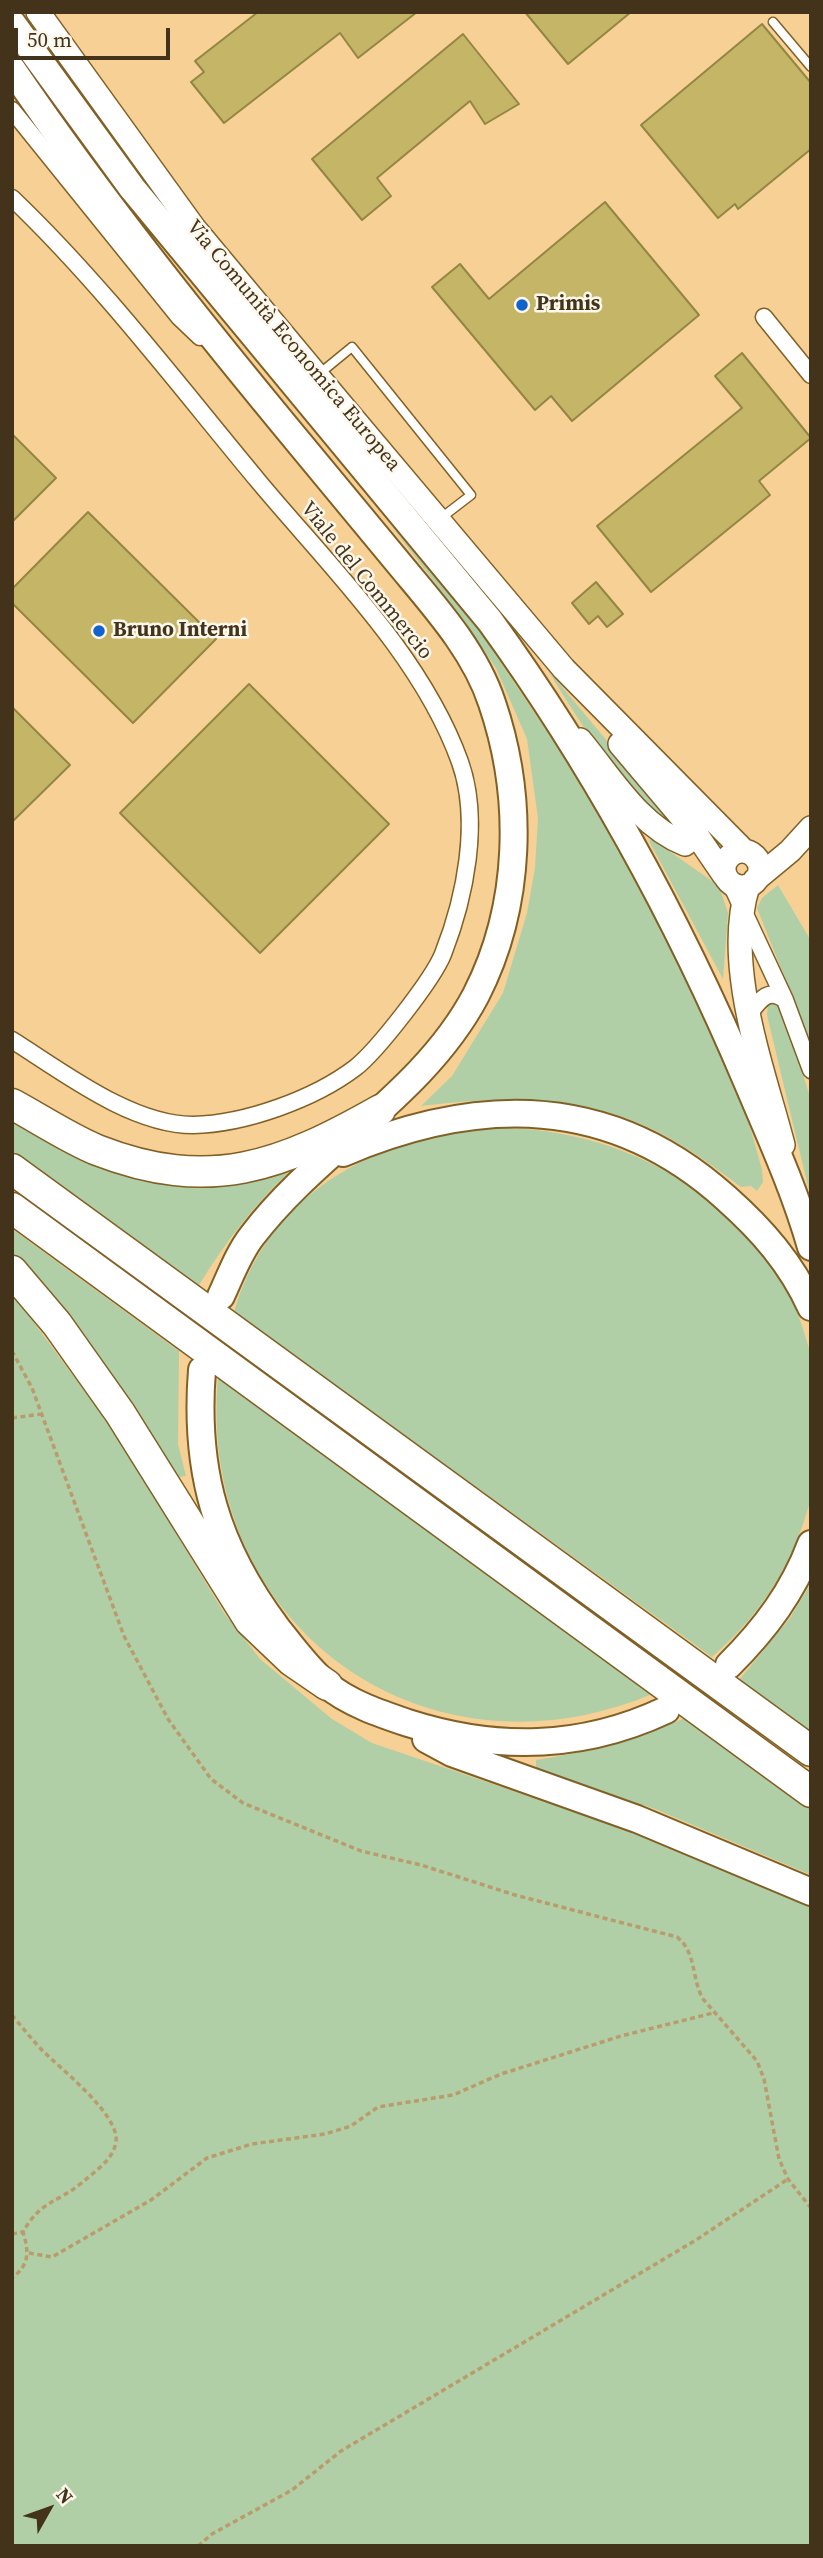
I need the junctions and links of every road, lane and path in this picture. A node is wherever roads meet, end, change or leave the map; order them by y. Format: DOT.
graph roads {
  1 [pos="38,12"];
  2 [pos="774,22"];
  3 [pos="12,23"];
  4 [pos="811,67"];
  5 [pos="12,69"];
  6 [pos="12,110"];
  7 [pos="12,190"];
  8 [pos="12,198"];
  9 [pos="28,213"];
  10 [pos="764,317"];
  11 [pos="811,375"];
  12 [pos="317,376"];
  13 [pos="256,391"];
  14 [pos="442,517"];
  15 [pos="564,668"];
  16 [pos="542,693"];
  17 [pos="811,826"];
  18 [pos="696,842"];
  19 [pos="743,852"];
  20 [pos="740,885"];
  21 [pos="785,999"];
  22 [pos="749,1014"];
  23 [pos="12,1040"];
  24 [pos="811,1070"];
  25 [pos="12,1104"];
  26 [pos="380,1110"];
  27 [pos="322,1162"];
  28 [pos="12,1169"];
  29 [pos="799,1206"];
  30 [pos="12,1208"];
  31 [pos="810,1253"];
  32 [pos="12,1271"];
  33 [pos="221,1296"];
  34 [pos="811,1307"];
  35 [pos="12,1352"];
  36 [pos="202,1370"];
  37 [pos="42,1414"];
  38 [pos="12,1418"];
  39 [pos="811,1544"];
  40 [pos="729,1665"];
  41 [pos="327,1685"];
  42 [pos="666,1710"];
  43 [pos="379,1713"];
  44 [pos="811,1751"];
  45 [pos="811,1792"];
  46 [pos="811,1892"];
  47 [pos="713,2013"];
  48 [pos="12,2015"];
  49 [pos="788,2179"];
  50 [pos="811,2208"];
  51 [pos="23,2232"];
  52 [pos="12,2234"];
  53 [pos="29,2253"];
  54 [pos="12,2278"];
  55 [pos="198,2546"];
  1 -- 12 [label="street, Via Comunità Economica Europea"];
  2 -- 4 [label="lane"];
  3 -- 16 [label="main road"];
  5 -- 13 [label="main road"];
  6 -- 13 [label="street"];
  7 -- 9 [label="street"];
  8 -- 9 [label="street"];
  9 -- 23 [label="street, Viale del Commercio"];
  10 -- 11 [label="street"];
  12 -- 14 [label="street, Via Comunità Economica Europea"];
  12 -- 14 [label="lane"];
  13 -- 26 [label="main road"];
  14 -- 15 [label="street, Via Comunità Economica Europea"];
  15 -- 18 [label="street"];
  15 -- 19 [label="street"];
  16 -- 18 [label="street"];
  16 -- 29 [label="main road"];
  17 -- 19 [label="street"];
  17 -- 20 [label="street"];
  18 -- 19 [label="street"];
  18 -- 20 [label="street"];
  19 -- 20 [label="street"];
  19 -- 20 [label="street"];
  20 -- 21 [label="street"];
  20 -- 22 [label="street"];
  21 -- 22 [label="street"];
  21 -- 24 [label="street"];
  22 -- 29 [label="street"];
  25 -- 26 [label="highway"];
  26 -- 27 [label="main road"];
  27 -- 33 [label="main road"];
  27 -- 34 [label="main road"];
  28 -- 44 [label="highway"];
  29 -- 31 [label="main road"];
  30 -- 45 [label="highway"];
  32 -- 41 [label="highway"];
  35 -- 37 [label="path"];
  36 -- 41 [label="main road"];
  37 -- 38 [label="path"];
  37 -- 47 [label="path"];
  39 -- 40 [label="main road"];
  41 -- 43 [label="main road"];
  42 -- 43 [label="main road"];
  43 -- 46 [label="main road"];
  47 -- 49 [label="path"];
  47 -- 53 [label="path"];
  48 -- 51 [label="path"];
  49 -- 50 [label="path"];
  49 -- 55 [label="path"];
  51 -- 52 [label="path"];
  51 -- 53 [label="path"];
  53 -- 54 [label="path"];
}
